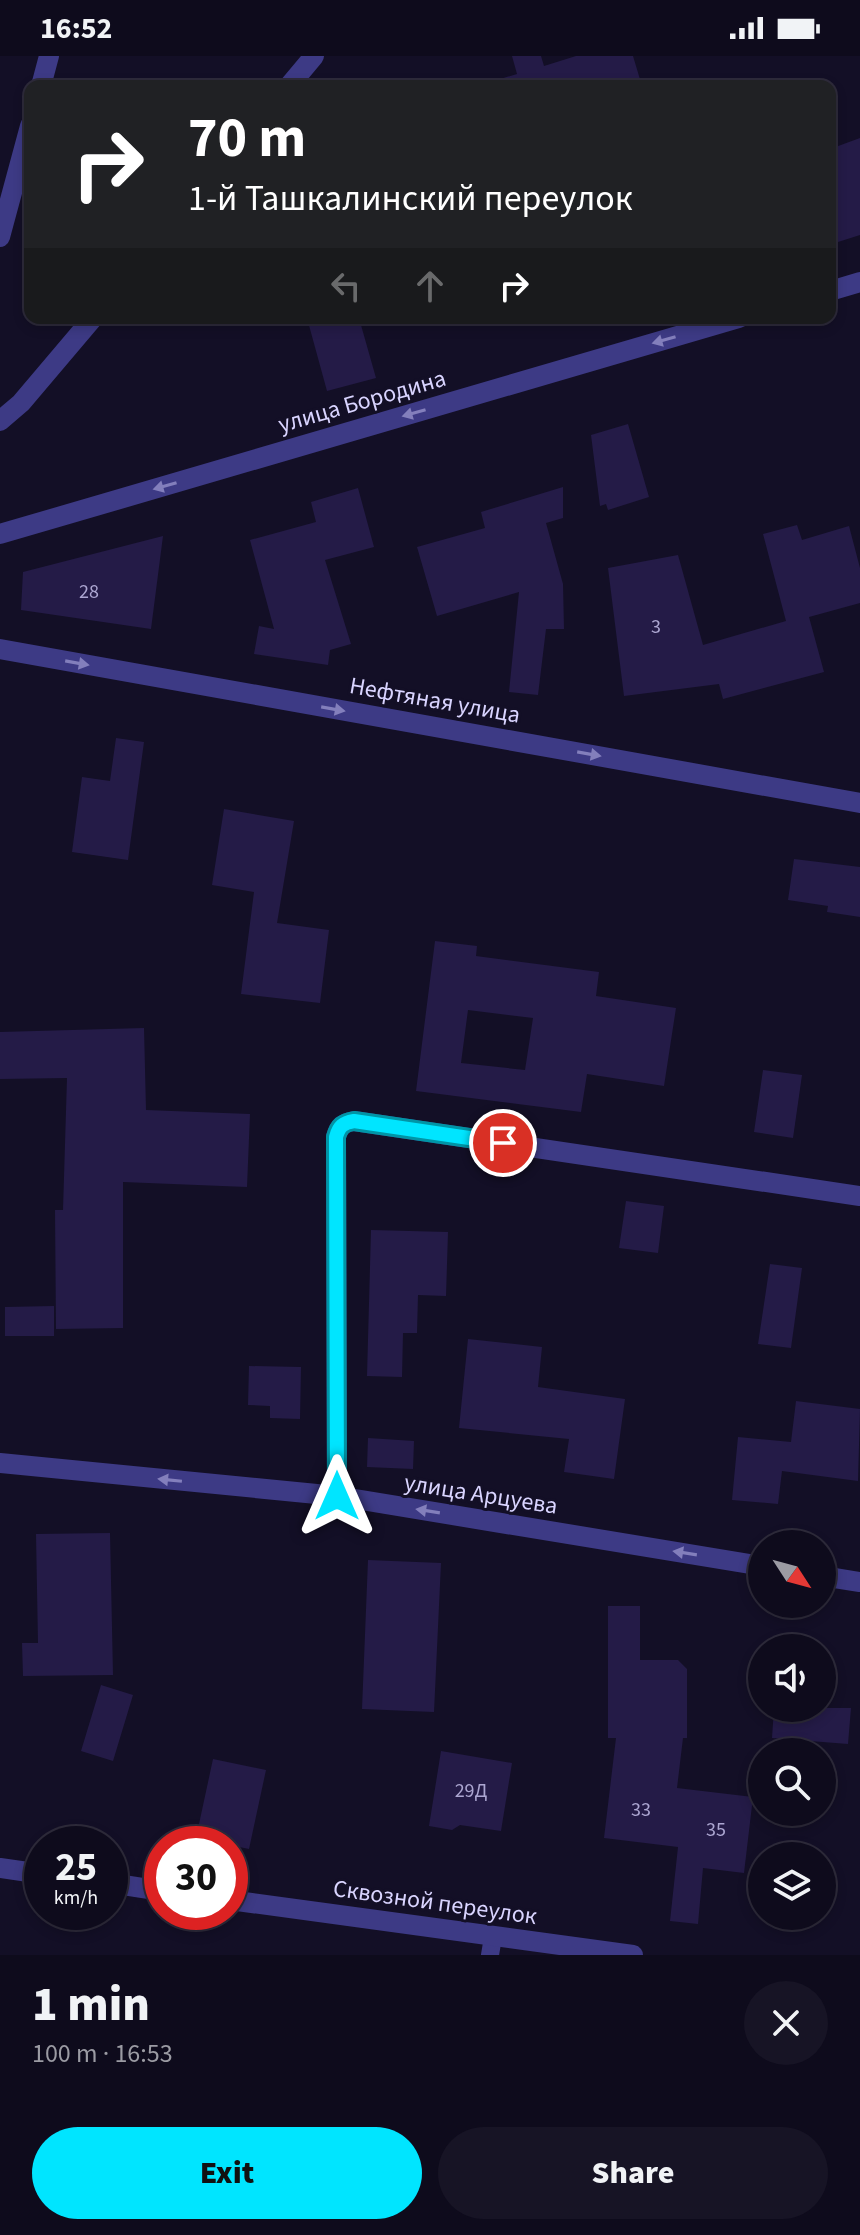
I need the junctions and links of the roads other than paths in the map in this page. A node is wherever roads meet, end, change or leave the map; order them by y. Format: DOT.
graph roads {
  1 [pos="49,56"];
  2 [pos="314,56"];
  3 [pos="43,80"];
  4 [pos="294,80"];
  5 [pos="24,148"];
  6 [pos="0,237"];
  7 [pos="860,282"];
  8 [pos="836,289"];
  9 [pos="88,324"];
  10 [pos="718,324"];
  11 [pos="0,421"];
  12 [pos="0,534"];
  13 [pos="0,649"];
  14 [pos="860,803"];
  15 [pos="860,1196"];
  16 [pos="0,1463"];
  17 [pos="337,1496"];
  18 [pos="748,1564"];
  19 [pos="836,1578"];
  20 [pos="860,1582"];
  21 [pos="0,1868"];
  22 [pos="24,1871"];
  23 [pos="248,1903"];
  24 [pos="491,1946"];
  25 [pos="633,1955"];
  1 -- 3 [label="street"];
  2 -- 4 [label="street"];
  5 -- 6 [label="street"];
  7 -- 8 [label="street"];
  9 -- 11 [label="street"];
  10 -- 12 [label="street, улица Бородина, one-way"];
  13 -- 14 [label="street, Нефтяная улица, one-way"];
  15 -- 17 [label="street"];
  17 -- 16 [label="street, улица Арцуева, one-way"];
  18 -- 17 [label="street, улица Арцуева, one-way"];
  19 -- 20 [label="street"];
  21 -- 22 [label="street"];
  23 -- 24 [label="street, Сквозной переулок"];
  24 -- 25 [label="street, Сквозной переулок"];
}
